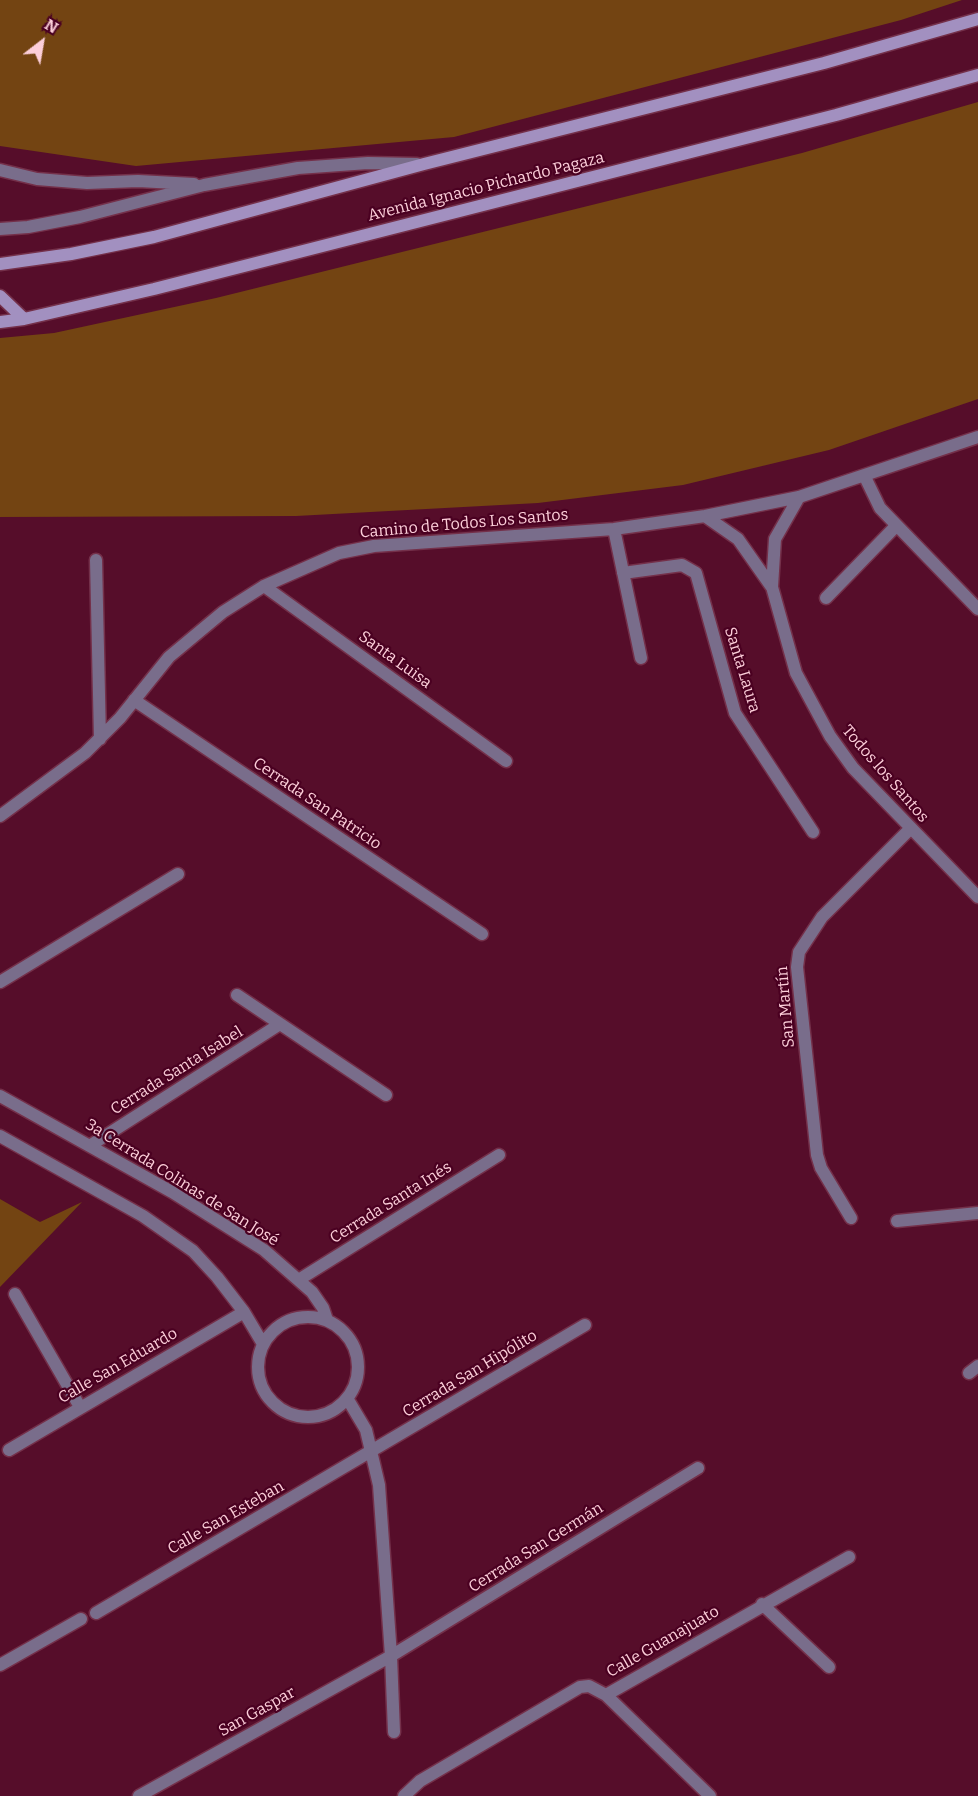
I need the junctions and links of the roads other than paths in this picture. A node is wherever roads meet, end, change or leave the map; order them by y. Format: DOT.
graph roads {
  1 [pos="978,19"];
  2 [pos="978,75"];
  3 [pos="424,164"];
  4 [pos="0,171"];
  5 [pos="204,185"];
  6 [pos="0,229"];
  7 [pos="0,264"];
  8 [pos="0,296"];
  9 [pos="24,319"];
  10 [pos="0,322"];
  11 [pos="978,437"];
  12 [pos="865,477"];
  13 [pos="800,497"];
  14 [pos="705,516"];
  15 [pos="896,526"];
  16 [pos="614,529"];
  17 [pos="96,560"];
  18 [pos="623,573"];
  19 [pos="264,586"];
  20 [pos="772,587"];
  21 [pos="826,598"];
  22 [pos="978,609"];
  23 [pos="640,658"];
  24 [pos="134,700"];
  25 [pos="100,738"];
  26 [pos="506,761"];
  27 [pos="0,816"];
  28 [pos="910,829"];
  29 [pos="813,832"];
  30 [pos="178,874"];
  31 [pos="978,897"];
  32 [pos="482,934"];
  33 [pos="0,982"];
  34 [pos="237,995"];
  35 [pos="280,1024"];
  36 [pos="386,1095"];
  37 [pos="0,1096"];
  38 [pos="0,1136"];
  39 [pos="91,1145"];
  40 [pos="499,1155"];
  41 [pos="978,1213"];
  42 [pos="851,1218"];
  43 [pos="897,1221"];
  44 [pos="300,1279"];
  45 [pos="15,1294"];
  46 [pos="244,1312"];
  47 [pos="327,1320"];
  48 [pos="585,1325"];
  49 [pos="263,1344"];
  50 [pos="347,1398"];
  51 [pos="80,1407"];
  52 [pos="9,1450"];
  53 [pos="372,1452"];
  54 [pos="698,1468"];
  55 [pos="849,1557"];
  56 [pos="762,1604"];
  57 [pos="96,1612"];
  58 [pos="81,1618"];
  59 [pos="391,1656"];
  60 [pos="0,1665"];
  61 [pos="829,1667"];
  62 [pos="606,1695"];
  63 [pos="394,1732"];
  64 [pos="139,1796"];
  65 [pos="404,1796"];
  66 [pos="710,1796"];
  1 -- 3 [label="main road"];
  2 -- 9 [label="main road, Avenida Ignacio Pichardo Pagaza"];
  3 -- 5 [label="street"];
  3 -- 7 [label="main road"];
  4 -- 5 [label="street"];
  5 -- 6 [label="street"];
  8 -- 9 [label="main road"];
  9 -- 10 [label="main road, Avenida Ignacio Pichardo Pagaza"];
  11 -- 12 [label="street, Camino de Todos Los Santos"];
  12 -- 13 [label="street, Camino de Todos Los Santos"];
  12 -- 15 [label="street"];
  13 -- 14 [label="street, Camino de Todos Los Santos"];
  13 -- 20 [label="street, Todos los Santos"];
  14 -- 16 [label="street, Camino de Todos Los Santos"];
  14 -- 20 [label="street, Todos los Santos"];
  15 -- 21 [label="street"];
  15 -- 22 [label="street"];
  16 -- 18 [label="street"];
  16 -- 19 [label="street, Camino de Todos Los Santos"];
  17 -- 25 [label="street"];
  18 -- 23 [label="street"];
  18 -- 29 [label="street, Santa Laura"];
  19 -- 24 [label="street, Camino de Todos Los Santos"];
  19 -- 26 [label="street, Santa Luisa"];
  20 -- 28 [label="street, Todos los Santos"];
  24 -- 25 [label="street, Camino de Todos Los Santos"];
  24 -- 32 [label="street, Cerrada San Patricio"];
  25 -- 27 [label="street, Camino de Todos Los Santos"];
  28 -- 31 [label="street, Todos los Santos"];
  28 -- 42 [label="street, San Martín"];
  30 -- 33 [label="street"];
  34 -- 35 [label="street, Cerrada Santa Isabel"];
  35 -- 36 [label="street, Cerrada Santa Isabel"];
  35 -- 39 [label="street, Cerrada Santa Isabel"];
  37 -- 39 [label="street, 3a Cerrada Colinas de San José"];
  38 -- 46 [label="street"];
  39 -- 44 [label="street, 3a Cerrada Colinas de San José"];
  40 -- 44 [label="street, Cerrada Santa Inés"];
  41 -- 43 [label="street"];
  44 -- 47 [label="street, 3a Cerrada Colinas de San José"];
  45 -- 51 [label="street"];
  46 -- 49 [label="street"];
  46 -- 51 [label="street, Calle San Eduardo"];
  47 -- 49 [label="street"];
  47 -- 50 [label="street"];
  48 -- 53 [label="street, Cerrada San Hipólito"];
  49 -- 50 [label="street"];
  50 -- 53 [label="street"];
  51 -- 52 [label="street, Calle San Eduardo"];
  53 -- 57 [label="street, Calle San Esteban"];
  53 -- 59 [label="street"];
  54 -- 59 [label="street, Cerrada San Germán"];
  55 -- 56 [label="street, Calle Guanajuato"];
  56 -- 61 [label="street"];
  56 -- 62 [label="street, Calle Guanajuato"];
  58 -- 60 [label="street"];
  59 -- 63 [label="street"];
  59 -- 64 [label="street, San Gaspar"];
  62 -- 65 [label="street, Calle Guanajuato"];
  62 -- 66 [label="street"];
}
